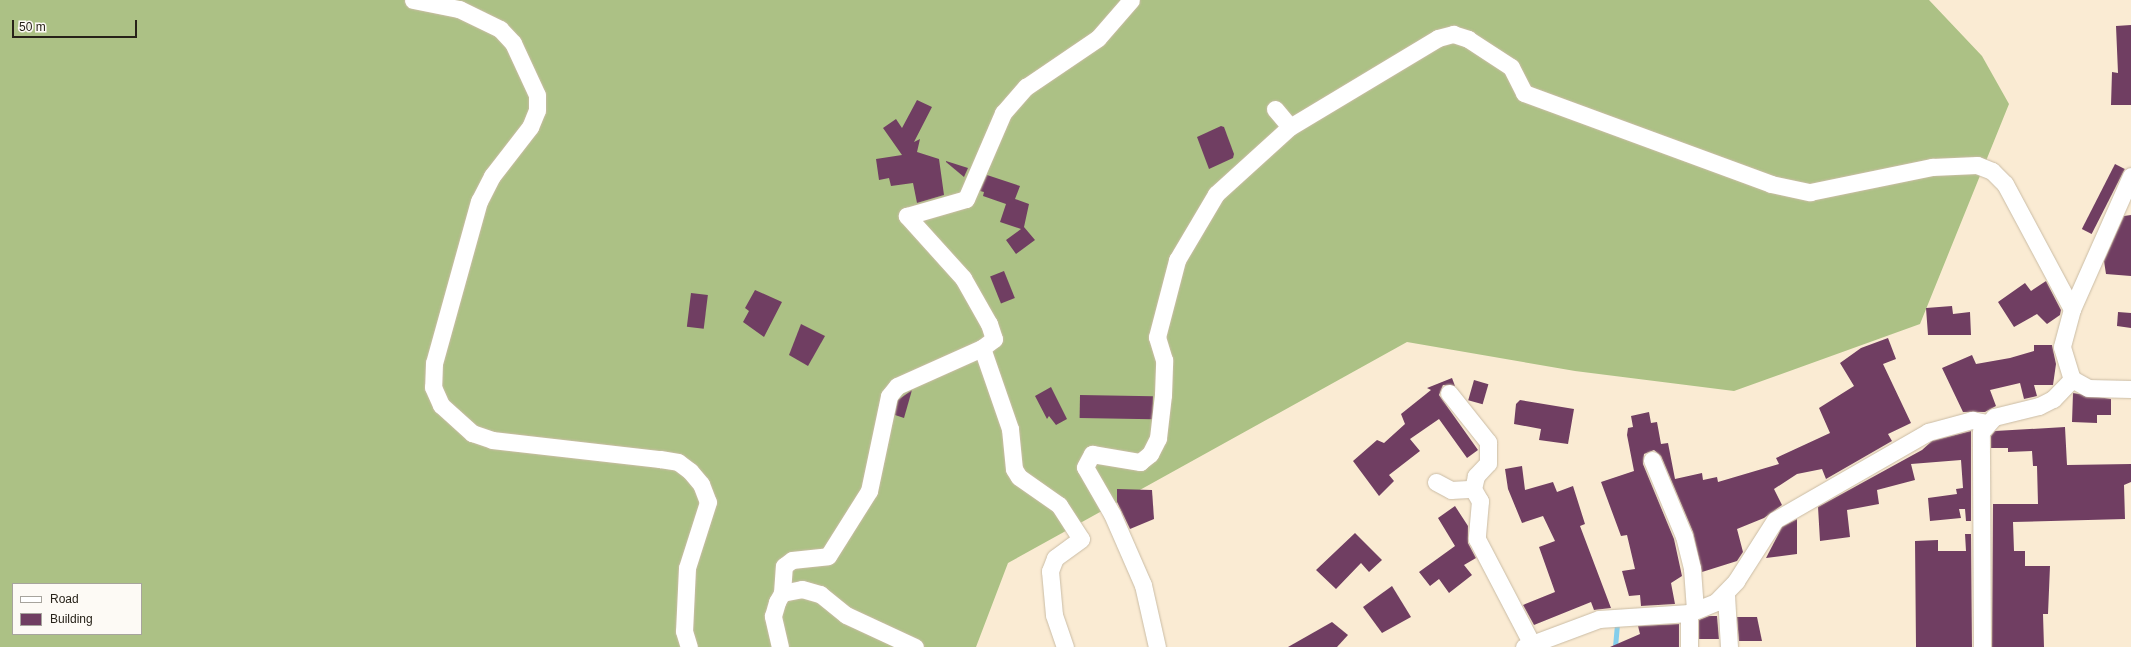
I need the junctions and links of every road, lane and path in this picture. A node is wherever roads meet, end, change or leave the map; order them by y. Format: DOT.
graph roads {
  1 [pos="413,0"];
  2 [pos="1131,0"];
  3 [pos="1275,109"];
  4 [pos="1290,126"];
  5 [pos="2131,176"];
  6 [pos="2072,309"];
  7 [pos="982,348"];
  8 [pos="2072,379"];
  9 [pos="2131,389"];
  10 [pos="1449,393"];
  11 [pos="1986,423"];
  12 [pos="1652,460"];
  13 [pos="1436,482"];
  14 [pos="1473,489"];
  15 [pos="782,593"];
  16 [pos="1726,595"];
  17 [pos="1692,611"];
  18 [pos="1528,645"];
  19 [pos="689,647"];
  20 [pos="780,647"];
  21 [pos="915,647"];
  22 [pos="1066,647"];
  23 [pos="1157,647"];
  24 [pos="1689,647"];
  25 [pos="1729,647"];
  26 [pos="1982,647"];
  1 -- 19 [label="street"];
  2 -- 7 [label="street"];
  3 -- 4 [label="street"];
  4 -- 6 [label="street"];
  4 -- 23 [label="street"];
  5 -- 6 [label="street"];
  6 -- 8 [label="street"];
  7 -- 15 [label="street"];
  7 -- 22 [label="street"];
  8 -- 9 [label="street"];
  8 -- 11 [label="street"];
  10 -- 14 [label="street"];
  11 -- 16 [label="street"];
  11 -- 26 [label="street"];
  12 -- 17 [label="street"];
  13 -- 14 [label="street"];
  14 -- 18 [label="street"];
  15 -- 20 [label="street"];
  15 -- 21 [label="street"];
  16 -- 17 [label="street"];
  16 -- 25 [label="street"];
  17 -- 18 [label="street"];
  17 -- 24 [label="street"];
}
